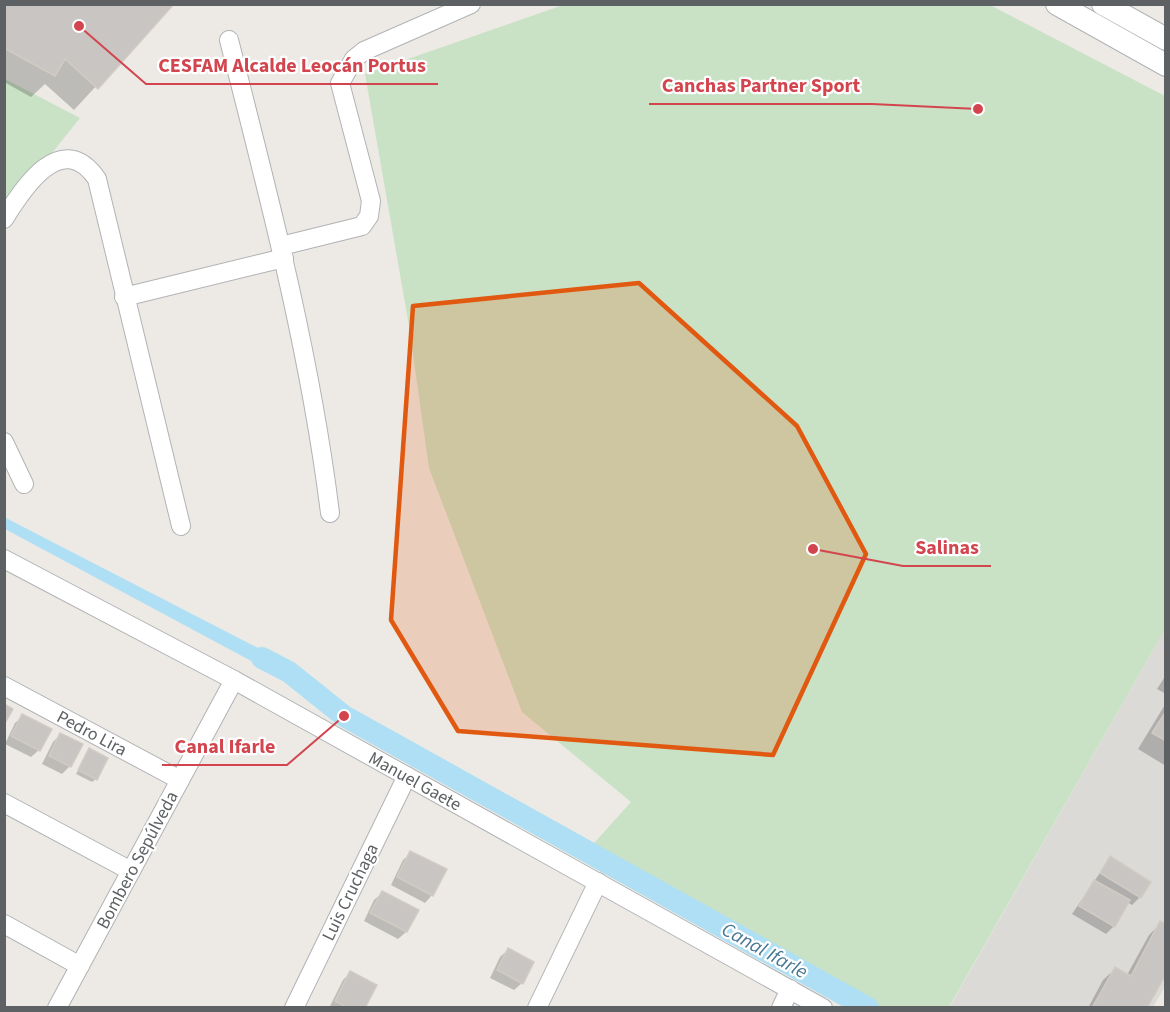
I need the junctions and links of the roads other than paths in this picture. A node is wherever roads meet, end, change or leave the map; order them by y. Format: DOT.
graph roads {
  1 [pos="471,4"];
  2 [pos="1057,4"];
  3 [pos="1103,4"];
  4 [pos="1166,39"];
  5 [pos="229,40"];
  6 [pos="1166,65"];
  7 [pos="4,219"];
  8 [pos="283,252"];
  9 [pos="124,297"];
  10 [pos="4,442"];
  11 [pos="24,484"];
  12 [pos="330,513"];
  13 [pos="181,526"];
  14 [pos="4,558"];
  15 [pos="234,680"];
  16 [pos="4,686"];
  17 [pos="407,776"];
  18 [pos="180,780"];
  19 [pos="4,803"];
  20 [pos="131,871"];
  21 [pos="598,882"];
  22 [pos="4,924"];
  23 [pos="80,966"];
  24 [pos="790,989"];
  25 [pos="57,1008"];
  26 [pos="294,1008"];
  27 [pos="537,1008"];
  28 [pos="781,1008"];
  29 [pos="823,1008"];
  1 -- 8 [label="street"];
  2 -- 6 [label="street"];
  3 -- 4 [label="street"];
  5 -- 8 [label="street"];
  7 -- 9 [label="street"];
  8 -- 9 [label="street"];
  8 -- 12 [label="street"];
  9 -- 13 [label="street"];
  10 -- 11 [label="street"];
  14 -- 15 [label="street, Manuel Gaete"];
  15 -- 17 [label="street, Manuel Gaete"];
  15 -- 18 [label="street, Bombero Sepúlveda"];
  16 -- 18 [label="street, Pedro Lira"];
  17 -- 21 [label="street, Manuel Gaete"];
  17 -- 26 [label="street, Luis Cruchaga"];
  18 -- 20 [label="street, Bombero Sepúlveda"];
  19 -- 20 [label="street"];
  20 -- 23 [label="street, Bombero Sepúlveda"];
  21 -- 24 [label="street, Manuel Gaete"];
  21 -- 27 [label="street"];
  22 -- 23 [label="street"];
  23 -- 25 [label="street, Bombero Sepúlveda"];
  24 -- 28 [label="street"];
  24 -- 29 [label="street, Manuel Gaete"];
}
